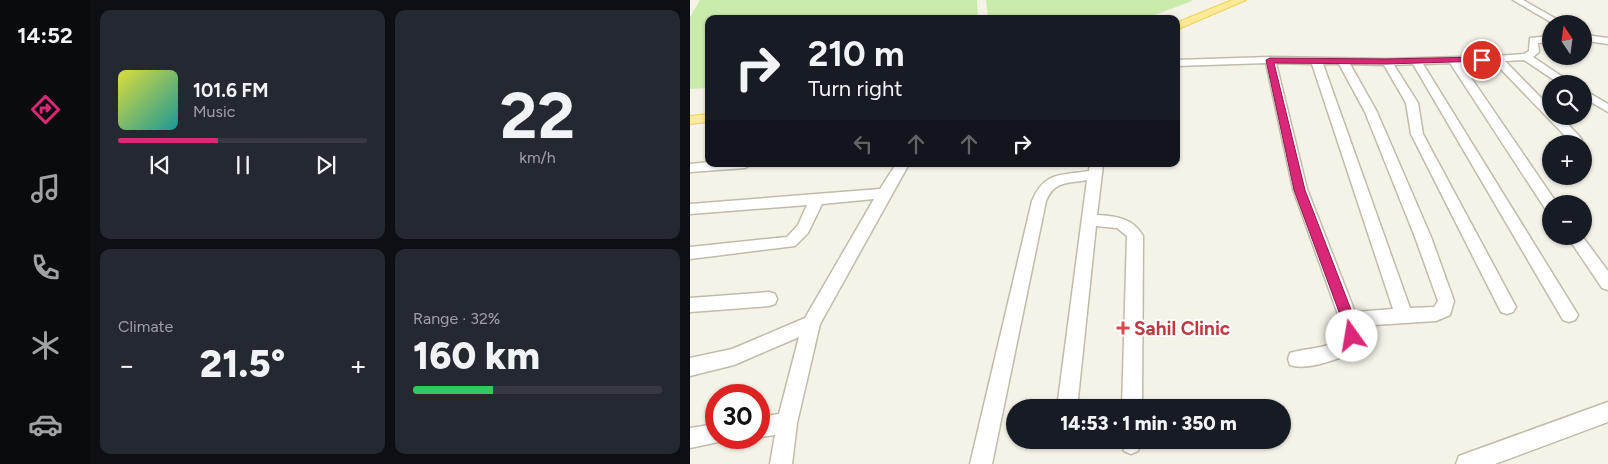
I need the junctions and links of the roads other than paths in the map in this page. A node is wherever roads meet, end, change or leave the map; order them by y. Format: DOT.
graph roads {
  1 [pos="1241,0"];
  2 [pos="1517,0"];
  3 [pos="1544,15"];
  4 [pos="1180,25"];
  5 [pos="1592,38"];
  6 [pos="1542,39"];
  7 [pos="1608,41"];
  8 [pos="1526,57"];
  9 [pos="1497,59"];
  10 [pos="1270,60"];
  11 [pos="1316,60"];
  12 [pos="1342,60"];
  13 [pos="1454,60"];
  14 [pos="1416,61"];
  15 [pos="1386,62"];
  16 [pos="1180,63"];
  17 [pos="1554,75"];
  18 [pos="1592,99"];
  19 [pos="1542,105"];
  20 [pos="1608,109"];
  21 [pos="705,118"];
  22 [pos="690,120"];
  23 [pos="1562,125"];
  24 [pos="1571,135"];
  25 [pos="705,167"];
  26 [pos="900,167"];
  27 [pos="690,168"];
  28 [pos="1096,169"];
  29 [pos="884,192"];
  30 [pos="1544,195"];
  31 [pos="817,200"];
  32 [pos="690,209"];
  33 [pos="1090,220"];
  34 [pos="1581,245"];
  35 [pos="690,253"];
  36 [pos="1608,283"];
  37 [pos="769,299"];
  38 [pos="690,305"];
  39 [pos="1507,306"];
  40 [pos="1404,315"];
  41 [pos="1569,315"];
  42 [pos="1349,320"];
  43 [pos="811,323"];
  44 [pos="1297,359"];
  45 [pos="690,367"];
  46 [pos="1068,399"];
  47 [pos="1132,399"];
  48 [pos="1608,412"];
  49 [pos="787,423"];
  50 [pos="770,425"];
  51 [pos="705,436"];
  52 [pos="690,438"];
  53 [pos="781,464"];
  54 [pos="981,464"];
  55 [pos="1467,464"];
  1 -- 4 [label="main road"];
  2 -- 3 [label="street"];
  5 -- 7 [label="street"];
  6 -- 8 [label="street"];
  8 -- 9 [label="street"];
  8 -- 17 [label="street"];
  9 -- 13 [label="street"];
  9 -- 19 [label="street"];
  10 -- 11 [label="street"];
  10 -- 16 [label="street"];
  10 -- 42 [label="street"];
  11 -- 12 [label="street"];
  11 -- 40 [label="street"];
  12 -- 15 [label="street"];
  12 -- 40 [label="street"];
  13 -- 14 [label="street"];
  13 -- 30 [label="street"];
  14 -- 15 [label="street"];
  14 -- 41 [label="street"];
  15 -- 39 [label="street"];
  18 -- 20 [label="street"];
  21 -- 22 [label="main road"];
  23 -- 24 [label="street"];
  25 -- 27 [label="street"];
  26 -- 29 [label="street"];
  28 -- 33 [label="street"];
  28 -- 54 [label="street"];
  29 -- 31 [label="street"];
  29 -- 43 [label="street"];
  31 -- 32 [label="street"];
  31 -- 35 [label="street"];
  33 -- 46 [label="street"];
  33 -- 47 [label="street"];
  34 -- 36 [label="street"];
  37 -- 38 [label="street"];
  40 -- 42 [label="street"];
  42 -- 44 [label="street"];
  43 -- 45 [label="street"];
  43 -- 49 [label="street"];
  48 -- 55 [label="street"];
  49 -- 50 [label="street"];
  49 -- 53 [label="street"];
  51 -- 52 [label="street"];
}
